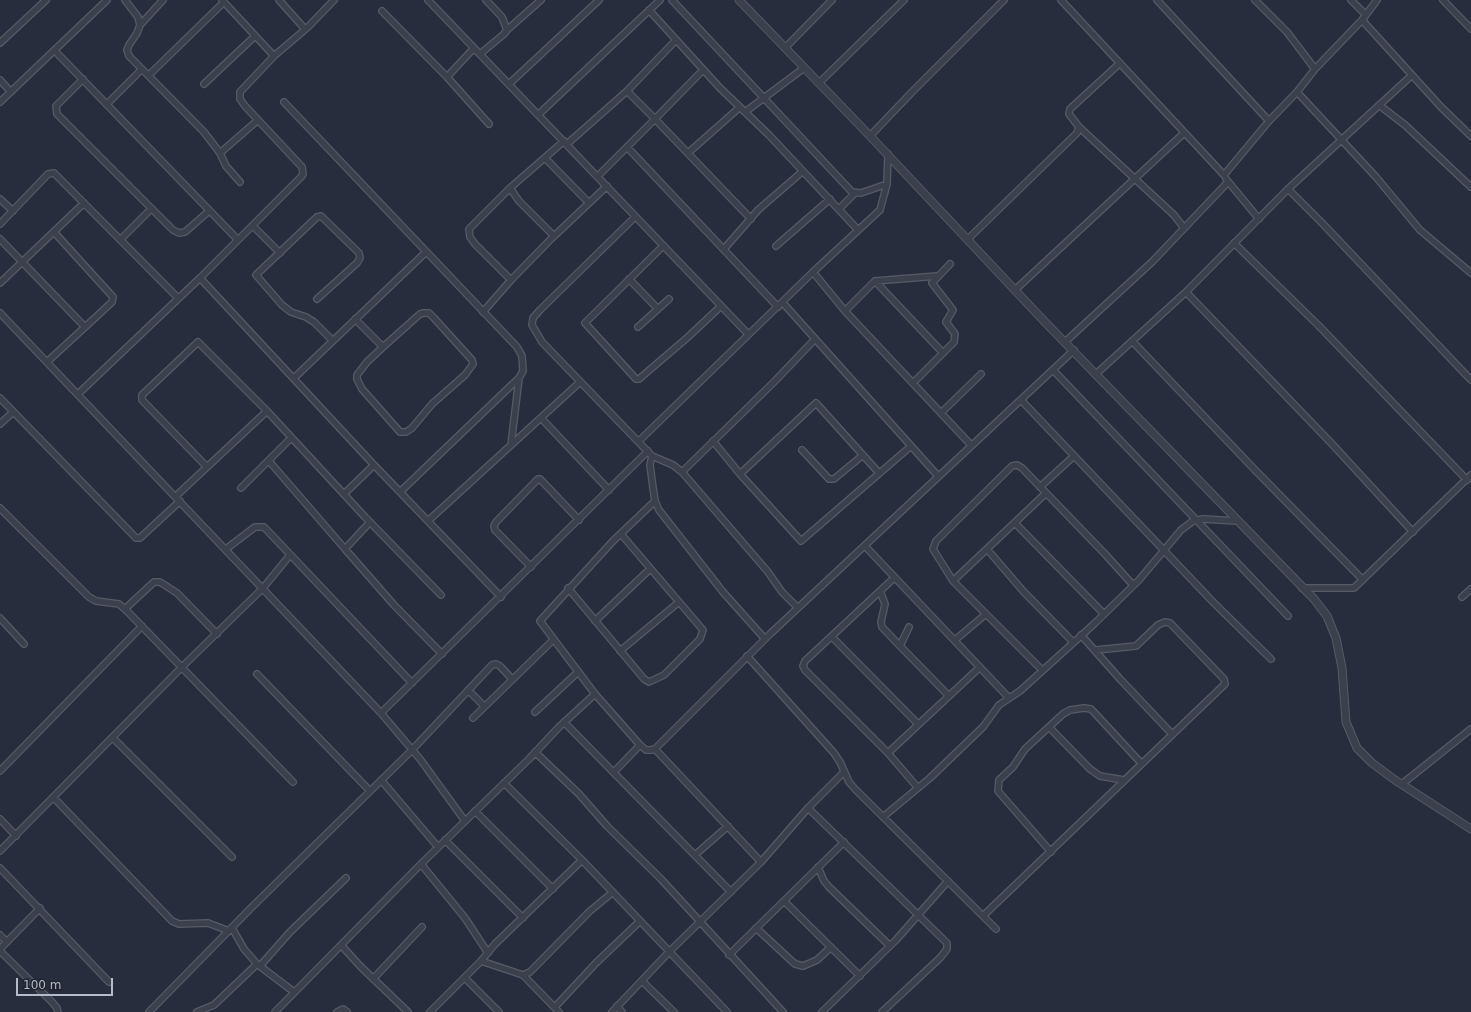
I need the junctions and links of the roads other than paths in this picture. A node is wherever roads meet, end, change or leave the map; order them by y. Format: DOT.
graph roads {
  1 [pos="46,0"];
  2 [pos="107,0"];
  3 [pos="125,0"];
  4 [pos="163,0"];
  5 [pos="279,0"];
  6 [pos="334,0"];
  7 [pos="428,0"];
  8 [pos="486,0"];
  9 [pos="541,0"];
  10 [pos="599,0"];
  11 [pos="660,0"];
  12 [pos="672,0"];
  13 [pos="739,0"];
  14 [pos="832,0"];
  15 [pos="904,0"];
  16 [pos="1061,0"];
  17 [pos="1158,0"];
  18 [pos="1255,0"];
  19 [pos="1350,0"];
  20 [pos="1377,0"];
  21 [pos="1443,0"];
  22 [pos="223,1"];
  23 [pos="1001,1"];
  24 [pos="649,10"];
  25 [pos="382,11"];
  26 [pos="1364,17"];
  27 [pos="140,25"];
  28 [pos="1471,29"];
  29 [pos="305,30"];
  30 [pos="507,30"];
  31 [pos="255,36"];
  32 [pos="676,40"];
  33 [pos="0,43"];
  34 [pos="474,48"];
  35 [pos="785,48"];
  36 [pos="55,51"];
  37 [pos="480,54"];
  38 [pos="274,56"];
  39 [pos="1120,63"];
  40 [pos="804,68"];
  41 [pos="142,69"];
  42 [pos="1315,69"];
  43 [pos="703,70"];
  44 [pos="149,75"];
  45 [pos="1412,75"];
  46 [pos="447,77"];
  47 [pos="83,79"];
  48 [pos="0,80"];
  49 [pos="819,83"];
  50 [pos="204,84"];
  51 [pos="509,84"];
  52 [pos="627,91"];
  53 [pos="11,92"];
  54 [pos="1298,92"];
  55 [pos="764,99"];
  56 [pos="0,102"];
  57 [pos="284,102"];
  58 [pos="107,104"];
  59 [pos="1379,105"];
  60 [pos="740,107"];
  61 [pos="745,112"];
  62 [pos="539,114"];
  63 [pos="655,119"];
  64 [pos="258,120"];
  65 [pos="1268,121"];
  66 [pos="489,124"];
  67 [pos="1078,127"];
  68 [pos="1184,134"];
  69 [pos="870,136"];
  70 [pos="1471,136"];
  71 [pos="1341,140"];
  72 [pos="566,142"];
  73 [pos="627,147"];
  74 [pos="220,153"];
  75 [pos="688,153"];
  76 [pos="888,154"];
  77 [pos="545,158"];
  78 [pos="803,171"];
  79 [pos="1224,175"];
  80 [pos="598,176"];
  81 [pos="1134,180"];
  82 [pos="240,182"];
  83 [pos="1228,182"];
  84 [pos="887,184"];
  85 [pos="607,186"];
  86 [pos="1471,187"];
  87 [pos="510,188"];
  88 [pos="1288,189"];
  89 [pos="855,193"];
  90 [pos="0,199"];
  91 [pos="830,199"];
  92 [pos="84,203"];
  93 [pos="589,203"];
  94 [pos="150,209"];
  95 [pos="839,209"];
  96 [pos="13,211"];
  97 [pos="209,211"];
  98 [pos="635,217"];
  99 [pos="751,219"];
  100 [pos="1259,219"];
  101 [pos="0,224"];
  102 [pos="253,226"];
  103 [pos="1184,228"];
  104 [pos="858,230"];
  105 [pos="54,232"];
  106 [pos="554,236"];
  107 [pos="0,239"];
  108 [pos="968,239"];
  109 [pos="120,240"];
  110 [pos="238,240"];
  111 [pos="1234,243"];
  112 [pos="663,246"];
  113 [pos="776,246"];
  114 [pos="724,249"];
  115 [pos="426,252"];
  116 [pos="280,253"];
  117 [pos="22,262"];
  118 [pos="950,264"];
  119 [pos="813,272"];
  120 [pos="1471,273"];
  121 [pos="936,276"];
  122 [pos="200,278"];
  123 [pos="629,279"];
  124 [pos="511,280"];
  125 [pos="875,281"];
  126 [pos="0,283"];
  127 [pos="1015,290"];
  128 [pos="1186,292"];
  129 [pos="178,298"];
  130 [pos="317,299"];
  131 [pos="669,299"];
  132 [pos="780,305"];
  133 [pos="721,306"];
  134 [pos="658,309"];
  135 [pos="845,311"];
  136 [pos="484,312"];
  137 [pos="0,313"];
  138 [pos="356,319"];
  139 [pos="638,326"];
  140 [pos="85,327"];
  141 [pos="748,334"];
  142 [pos="815,339"];
  143 [pos="333,341"];
  144 [pos="1132,341"];
  145 [pos="1065,342"];
  146 [pos="383,347"];
  147 [pos="1074,350"];
  148 [pos="943,353"];
  149 [pos="47,362"];
  150 [pos="1054,371"];
  151 [pos="981,374"];
  152 [pos="1096,374"];
  153 [pos="294,378"];
  154 [pos="519,378"];
  155 [pos="1471,380"];
  156 [pos="580,382"];
  157 [pos="913,383"];
  158 [pos="78,394"];
  159 [pos="0,398"];
  160 [pos="1022,400"];
  161 [pos="267,411"];
  162 [pos="13,412"];
  163 [pos="941,413"];
  164 [pos="540,418"];
  165 [pos="0,424"];
  166 [pos="292,438"];
  167 [pos="639,441"];
  168 [pos="713,441"];
  169 [pos="511,445"];
  170 [pos="971,445"];
  171 [pos="911,446"];
  172 [pos="802,450"];
  173 [pos="650,453"];
  174 [pos="863,454"];
  175 [pos="1074,456"];
  176 [pos="269,461"];
  177 [pos="374,465"];
  178 [pos="207,467"];
  179 [pos="682,472"];
  180 [pos="879,473"];
  181 [pos="740,474"];
  182 [pos="938,476"];
  183 [pos="1469,478"];
  184 [pos="1040,487"];
  185 [pos="242,488"];
  186 [pos="609,490"];
  187 [pos="400,492"];
  188 [pos="344,494"];
  189 [pos="1046,494"];
  190 [pos="176,496"];
  191 [pos="180,501"];
  192 [pos="655,502"];
  193 [pos="0,508"];
  194 [pos="579,520"];
  195 [pos="428,521"];
  196 [pos="1197,521"];
  197 [pos="1237,521"];
  198 [pos="370,522"];
  199 [pos="1015,523"];
  200 [pos="1413,532"];
  201 [pos="621,534"];
  202 [pos="865,546"];
  203 [pos="345,549"];
  204 [pos="987,549"];
  205 [pos="226,550"];
  206 [pos="1165,550"];
  207 [pos="290,555"];
  208 [pos="531,567"];
  209 [pos="650,569"];
  210 [pos="894,578"];
  211 [pos="1363,580"];
  212 [pos="953,581"];
  213 [pos="1133,585"];
  214 [pos="263,588"];
  215 [pos="568,588"];
  216 [pos="1302,588"];
  217 [pos="1471,589"];
  218 [pos="880,592"];
  219 [pos="441,594"];
  220 [pos="501,597"];
  221 [pos="1462,597"];
  222 [pos="679,602"];
  223 [pos="798,608"];
  224 [pos="127,611"];
  225 [pos="986,614"];
  226 [pos="1104,614"];
  227 [pos="1288,616"];
  228 [pos="0,618"];
  229 [pos="595,621"];
  230 [pos="142,626"];
  231 [pos="909,627"];
  232 [pos="217,634"];
  233 [pos="1081,635"];
  234 [pos="832,637"];
  235 [pos="765,639"];
  236 [pos="553,640"];
  237 [pos="955,640"];
  238 [pos="1073,642"];
  239 [pos="24,644"];
  240 [pos="900,646"];
  241 [pos="1096,650"];
  242 [pos="620,651"];
  243 [pos="442,654"];
  244 [pos="748,656"];
  245 [pos="1271,659"];
  246 [pos="182,667"];
  247 [pos="980,667"];
  248 [pos="1042,670"];
  249 [pos="578,672"];
  250 [pos="256,674"];
  251 [pos="512,679"];
  252 [pos="412,683"];
  253 [pos="468,690"];
  254 [pos="595,694"];
  255 [pos="949,696"];
  256 [pos="1009,698"];
  257 [pos="484,706"];
  258 [pos="535,712"];
  259 [pos="381,713"];
  260 [pos="473,718"];
  261 [pos="564,722"];
  262 [pos="918,724"];
  263 [pos="1049,727"];
  264 [pos="1471,729"];
  265 [pos="1172,734"];
  266 [pos="113,738"];
  267 [pos="640,745"];
  268 [pos="655,749"];
  269 [pos="412,750"];
  270 [pos="535,752"];
  271 [pos="888,753"];
  272 [pos="1141,763"];
  273 [pos="0,772"];
  274 [pos="614,772"];
  275 [pos="844,772"];
  276 [pos="381,780"];
  277 [pos="1124,780"];
  278 [pos="293,782"];
  279 [pos="504,783"];
  280 [pos="1402,784"];
  281 [pos="918,788"];
  282 [pos="370,791"];
  283 [pos="54,798"];
  284 [pos="808,808"];
  285 [pos="475,811"];
  286 [pos="883,818"];
  287 [pos="0,819"];
  288 [pos="465,821"];
  289 [pos="728,826"];
  290 [pos="1471,829"];
  291 [pos="16,836"];
  292 [pos="445,840"];
  293 [pos="844,842"];
  294 [pos="438,847"];
  295 [pos="0,851"];
  296 [pos="1051,852"];
  297 [pos="695,855"];
  298 [pos="232,857"];
  299 [pos="582,860"];
  300 [pos="761,862"];
  301 [pos="421,864"];
  302 [pos="818,867"];
  303 [pos="0,868"];
  304 [pos="346,878"];
  305 [pos="948,881"];
  306 [pos="553,889"];
  307 [pos="613,892"];
  308 [pos="731,892"];
  309 [pos="784,901"];
  310 [pos="40,908"];
  311 [pos="918,915"];
  312 [pos="983,916"];
  313 [pos="523,918"];
  314 [pos="640,921"];
  315 [pos="700,922"];
  316 [pos="422,927"];
  317 [pos="756,928"];
  318 [pos="996,929"];
  319 [pos="230,930"];
  320 [pos="0,935"];
  321 [pos="6,942"];
  322 [pos="341,945"];
  323 [pos="890,946"];
  324 [pos="831,947"];
  325 [pos="0,950"];
  326 [pos="669,952"];
  327 [pos="488,953"];
  328 [pos="729,955"];
  329 [pos="482,961"];
  330 [pos="259,965"];
  331 [pos="523,975"];
  332 [pos="860,976"];
  333 [pos="465,978"];
  334 [pos="373,979"];
  335 [pos="642,981"];
  336 [pos="109,982"];
  337 [pos="294,992"];
  338 [pos="617,1006"];
  339 [pos="436,1007"];
  340 [pos="557,1010"];
  341 [pos="58,1012"];
  342 [pos="149,1012"];
  343 [pos="197,1012"];
  344 [pos="275,1012"];
  345 [pos="337,1012"];
  346 [pos="347,1012"];
  347 [pos="408,1012"];
  348 [pos="430,1012"];
  349 [pos="441,1012"];
  350 [pos="499,1012"];
  351 [pos="612,1012"];
  352 [pos="622,1012"];
  353 [pos="674,1012"];
  354 [pos="727,1012"];
  355 [pos="783,1012"];
  356 [pos="822,1012"];
  357 [pos="882,1012"];
  1 -- 33 [label="street"];
  2 -- 36 [label="street"];
  3 -- 27 [label="street"];
  4 -- 27 [label="street"];
  5 -- 29 [label="street"];
  6 -- 29 [label="street"];
  7 -- 34 [label="street"];
  8 -- 30 [label="street"];
  9 -- 30 [label="street"];
  10 -- 51 [label="street"];
  11 -- 24 [label="street"];
  12 -- 55 [label="street"];
  13 -- 35 [label="street"];
  14 -- 35 [label="street"];
  15 -- 49 [label="street"];
  16 -- 39 [label="street"];
  17 -- 65 [label="street"];
  18 -- 42 [label="street"];
  19 -- 26 [label="street"];
  20 -- 26 [label="street"];
  21 -- 28 [label="street"];
  22 -- 31 [label="street"];
  22 -- 44 [label="street"];
  23 -- 69 [label="street"];
  24 -- 32 [label="street"];
  24 -- 62 [label="street"];
  25 -- 46 [label="street"];
  26 -- 42 [label="street"];
  26 -- 45 [label="street"];
  27 -- 41 [label="street"];
  29 -- 38 [label="street"];
  30 -- 37 [label="street"];
  31 -- 38 [label="street"];
  31 -- 50 [label="street"];
  32 -- 43 [label="street"];
  32 -- 52 [label="street"];
  34 -- 37 [label="street"];
  34 -- 46 [label="street"];
  35 -- 40 [label="street"];
  36 -- 47 [label="street"];
  36 -- 53 [label="street"];
  37 -- 51 [label="street"];
  38 -- 64 [label="street"];
  39 -- 67 [label="street"];
  39 -- 68 [label="street"];
  40 -- 49 [label="street"];
  40 -- 55 [label="street"];
  41 -- 44 [label="street"];
  41 -- 58 [label="street"];
  42 -- 54 [label="street"];
  43 -- 60 [label="street"];
  43 -- 63 [label="street"];
  44 -- 74 [label="street"];
  45 -- 59 [label="street"];
  45 -- 70 [label="street"];
  46 -- 66 [label="street"];
  47 -- 58 [label="street"];
  47 -- 94 [label="street"];
  48 -- 53 [label="street"];
  49 -- 69 [label="street"];
  51 -- 62 [label="street"];
  52 -- 63 [label="street"];
  52 -- 72 [label="street"];
  53 -- 56 [label="street"];
  54 -- 65 [label="street"];
  54 -- 71 [label="street"];
  55 -- 61 [label="street"];
  55 -- 89 [label="street"];
  57 -- 115 [label="street"];
  58 -- 97 [label="street"];
  59 -- 71 [label="street"];
  59 -- 86 [label="street"];
  60 -- 61 [label="street"];
  60 -- 75 [label="street"];
  61 -- 78 [label="street"];
  62 -- 72 [label="street"];
  63 -- 73 [label="street"];
  63 -- 75 [label="street"];
  64 -- 74 [label="street"];
  64 -- 102 [label="street"];
  65 -- 79 [label="street"];
  67 -- 81 [label="street"];
  67 -- 108 [label="street"];
  68 -- 79 [label="street"];
  68 -- 81 [label="street"];
  69 -- 76 [label="street"];
  71 -- 88 [label="street"];
  71 -- 120 [label="street"];
  72 -- 77 [label="street"];
  72 -- 80 [label="street"];
  73 -- 80 [label="street"];
  73 -- 114 [label="street"];
  74 -- 82 [label="street"];
  75 -- 99 [label="street"];
  76 -- 84 [label="street"];
  76 -- 108 [label="street"];
  77 -- 87 [label="street"];
  77 -- 93 [label="street"];
  78 -- 91 [label="street"];
  78 -- 99 [label="street"];
  79 -- 83 [label="street"];
  80 -- 85 [label="street"];
  81 -- 103 [label="street"];
  81 -- 127 [label="street"];
  83 -- 100 [label="street"];
  83 -- 103 [label="street"];
  84 -- 89 [label="street"];
  84 -- 104 [label="street"];
  85 -- 93 [label="street"];
  85 -- 98 [label="street"];
  87 -- 106 [label="street"];
  87 -- 124 [label="street"];
  88 -- 100 [label="street"];
  88 -- 155 [label="street"];
  89 -- 95 [label="street"];
  90 -- 96 [label="street"];
  91 -- 95 [label="street"];
  91 -- 113 [label="street"];
  92 -- 96 [label="street"];
  92 -- 105 [label="street"];
  92 -- 109 [label="street"];
  93 -- 106 [label="street"];
  94 -- 97 [label="street"];
  94 -- 109 [label="street"];
  95 -- 104 [label="street"];
  96 -- 101 [label="street"];
  97 -- 110 [label="street"];
  98 -- 112 [label="street"];
  98 -- 156 [label="street"];
  99 -- 114 [label="street"];
  100 -- 111 [label="street"];
  102 -- 110 [label="street"];
  102 -- 116 [label="street"];
  103 -- 145 [label="street"];
  104 -- 119 [label="street"];
  105 -- 117 [label="street"];
  105 -- 140 [label="street"];
  106 -- 124 [label="street"];
  107 -- 117 [label="street"];
  108 -- 127 [label="street"];
  109 -- 129 [label="street"];
  110 -- 122 [label="street"];
  111 -- 128 [label="street"];
  111 -- 183 [label="street"];
  112 -- 123 [label="street"];
  112 -- 133 [label="street"];
  114 -- 132 [label="street"];
  115 -- 136 [label="street"];
  115 -- 138 [label="street"];
  116 -- 130 [label="street"];
  116 -- 143 [label="street"];
  117 -- 126 [label="street"];
  117 -- 140 [label="street"];
  118 -- 121 [label="street"];
  119 -- 132 [label="street"];
  119 -- 135 [label="street"];
  121 -- 125 [label="street"];
  121 -- 148 [label="street"];
  122 -- 129 [label="street"];
  122 -- 153 [label="street"];
  123 -- 133 [label="street"];
  123 -- 134 [label="street"];
  124 -- 136 [label="street"];
  125 -- 135 [label="street"];
  125 -- 148 [label="street"];
  127 -- 145 [label="street"];
  128 -- 144 [label="street"];
  128 -- 200 [label="street"];
  129 -- 158 [label="street"];
  131 -- 134 [label="street"];
  132 -- 141 [label="street"];
  132 -- 142 [label="street"];
  133 -- 141 [label="street"];
  134 -- 139 [label="street"];
  135 -- 157 [label="street"];
  136 -- 154 [label="street"];
  137 -- 149 [label="street"];
  138 -- 143 [label="street"];
  138 -- 146 [label="street"];
  140 -- 149 [label="street"];
  141 -- 167 [label="street"];
  142 -- 168 [label="street"];
  142 -- 171 [label="street"];
  143 -- 153 [label="street"];
  144 -- 152 [label="street"];
  144 -- 211 [label="street"];
  145 -- 147 [label="street"];
  146 -- 146 [label="street"];
  147 -- 150 [label="street"];
  147 -- 152 [label="street"];
  148 -- 157 [label="street"];
  149 -- 158 [label="street"];
  150 -- 160 [label="street"];
  150 -- 196 [label="street"];
  151 -- 163 [label="street"];
  152 -- 197 [label="street"];
  153 -- 177 [label="street"];
  154 -- 169 [label="street"];
  154 -- 187 [label="street"];
  156 -- 164 [label="street"];
  156 -- 167 [label="street"];
  157 -- 163 [label="street"];
  158 -- 190 [label="street"];
  159 -- 162 [label="street"];
  160 -- 170 [label="street"];
  160 -- 175 [label="street"];
  161 -- 166 [label="street"];
  161 -- 178 [label="street"];
  161 -- 178 [label="street"];
  162 -- 165 [label="street"];
  162 -- 191 [label="street"];
  163 -- 170 [label="street"];
  164 -- 169 [label="street"];
  164 -- 186 [label="street"];
  166 -- 176 [label="street"];
  166 -- 188 [label="street"];
  167 -- 173 [label="street"];
  168 -- 179 [label="street"];
  168 -- 181 [label="street"];
  169 -- 195 [label="street"];
  170 -- 182 [label="street"];
  171 -- 180 [label="street"];
  171 -- 182 [label="street"];
  172 -- 174 [label="street"];
  173 -- 179 [label="street"];
  173 -- 186 [label="street"];
  173 -- 192 [label="street"];
  174 -- 180 [label="street"];
  174 -- 181 [label="street"];
  175 -- 184 [label="street"];
  175 -- 206 [label="street"];
  176 -- 185 [label="street"];
  176 -- 203 [label="street"];
  177 -- 187 [label="street"];
  177 -- 188 [label="street"];
  178 -- 190 [label="street"];
  179 -- 223 [label="street"];
  180 -- 181 [label="street"];
  182 -- 202 [label="street"];
  183 -- 200 [label="street"];
  184 -- 189 [label="street"];
  184 -- 212 [label="street"];
  186 -- 194 [label="street"];
  187 -- 195 [label="street"];
  188 -- 198 [label="street"];
  189 -- 199 [label="street"];
  189 -- 213 [label="street"];
  190 -- 191 [label="street"];
  191 -- 205 [label="street"];
  192 -- 201 [label="street"];
  192 -- 235 [label="street"];
  193 -- 224 [label="street"];
  194 -- 208 [label="street"];
  194 -- 208 [label="street"];
  195 -- 220 [label="street"];
  196 -- 197 [label="street"];
  196 -- 206 [label="street"];
  196 -- 227 [label="street"];
  197 -- 216 [label="street"];
  198 -- 203 [label="street"];
  198 -- 219 [label="street"];
  199 -- 204 [label="street"];
  199 -- 226 [label="street"];
  200 -- 211 [label="street"];
  201 -- 209 [label="street"];
  201 -- 215 [label="street"];
  202 -- 210 [label="street"];
  202 -- 223 [label="street"];
  203 -- 243 [label="street"];
  204 -- 212 [label="street"];
  204 -- 238 [label="street"];
  205 -- 207 [label="street"];
  205 -- 214 [label="street"];
  206 -- 213 [label="street"];
  206 -- 245 [label="street"];
  207 -- 214 [label="street"];
  207 -- 252 [label="street"];
  208 -- 220 [label="street"];
  209 -- 222 [label="street"];
  209 -- 229 [label="street"];
  210 -- 218 [label="street"];
  210 -- 237 [label="street"];
  211 -- 216 [label="street"];
  212 -- 225 [label="street"];
  213 -- 226 [label="street"];
  214 -- 232 [label="street"];
  214 -- 259 [label="street"];
  215 -- 229 [label="street"];
  215 -- 236 [label="street"];
  216 -- 280 [label="street"];
  217 -- 221 [label="street"];
  218 -- 234 [label="street"];
  218 -- 240 [label="street"];
  220 -- 243 [label="street"];
  222 -- 242 [label="street"];
  222 -- 242 [label="street"];
  223 -- 235 [label="street"];
  224 -- 230 [label="street"];
  224 -- 232 [label="street"];
  225 -- 237 [label="street"];
  225 -- 248 [label="street"];
  226 -- 233 [label="street"];
  228 -- 239 [label="street"];
  229 -- 242 [label="street"];
  230 -- 246 [label="street"];
  230 -- 273 [label="street"];
  231 -- 240 [label="street"];
  232 -- 246 [label="street"];
  233 -- 238 [label="street"];
  233 -- 241 [label="street"];
  234 -- 262 [label="street"];
  234 -- 271 [label="street"];
  235 -- 244 [label="street"];
  236 -- 249 [label="street"];
  236 -- 251 [label="street"];
  237 -- 247 [label="street"];
  238 -- 248 [label="street"];
  240 -- 255 [label="street"];
  241 -- 265 [label="street"];
  241 -- 265 [label="street"];
  243 -- 252 [label="street"];
  244 -- 268 [label="street"];
  244 -- 275 [label="street"];
  246 -- 266 [label="street"];
  246 -- 278 [label="street"];
  247 -- 255 [label="street"];
  247 -- 256 [label="street"];
  248 -- 256 [label="street"];
  249 -- 254 [label="street"];
  249 -- 258 [label="street"];
  250 -- 282 [label="street"];
  251 -- 253 [label="street"];
  251 -- 257 [label="street"];
  252 -- 259 [label="street"];
  253 -- 257 [label="street"];
  253 -- 269 [label="street"];
  254 -- 261 [label="street"];
  254 -- 267 [label="street"];
  255 -- 262 [label="street"];
  256 -- 281 [label="street"];
  257 -- 260 [label="street"];
  259 -- 269 [label="street"];
  261 -- 270 [label="street"];
  261 -- 274 [label="street"];
  262 -- 271 [label="street"];
  263 -- 272 [label="street"];
  263 -- 277 [label="street"];
  263 -- 296 [label="street"];
  264 -- 280 [label="street"];
  265 -- 272 [label="street"];
  266 -- 283 [label="street"];
  266 -- 298 [label="street"];
  267 -- 268 [label="street"];
  267 -- 274 [label="street"];
  268 -- 289 [label="street"];
  269 -- 276 [label="street"];
  269 -- 288 [label="street"];
  270 -- 279 [label="street"];
  270 -- 315 [label="street"];
  271 -- 281 [label="street"];
  272 -- 277 [label="street"];
  274 -- 297 [label="street"];
  275 -- 284 [label="street"];
  275 -- 286 [label="street"];
  276 -- 282 [label="street"];
  276 -- 294 [label="street"];
  277 -- 296 [label="street"];
  279 -- 285 [label="street"];
  279 -- 299 [label="street"];
  280 -- 290 [label="street"];
  281 -- 286 [label="street"];
  282 -- 319 [label="street"];
  283 -- 291 [label="street"];
  283 -- 319 [label="street"];
  284 -- 293 [label="street"];
  284 -- 300 [label="street"];
  285 -- 288 [label="street"];
  285 -- 306 [label="street"];
  286 -- 305 [label="street"];
  287 -- 291 [label="street"];
  288 -- 292 [label="street"];
  289 -- 297 [label="street"];
  289 -- 300 [label="street"];
  291 -- 295 [label="street"];
  292 -- 294 [label="street"];
  292 -- 313 [label="street"];
  293 -- 302 [label="street"];
  293 -- 311 [label="street"];
  294 -- 301 [label="street"];
  296 -- 312 [label="street"];
  297 -- 308 [label="street"];
  299 -- 306 [label="street"];
  299 -- 307 [label="street"];
  300 -- 308 [label="street"];
  301 -- 322 [label="street"];
  301 -- 327 [label="street"];
  302 -- 309 [label="street"];
  302 -- 323 [label="street"];
  303 -- 310 [label="street"];
  304 -- 330 [label="street"];
  305 -- 311 [label="street"];
  305 -- 312 [label="street"];
  306 -- 313 [label="street"];
  307 -- 314 [label="street"];
  307 -- 331 [label="street"];
  308 -- 315 [label="street"];
  309 -- 317 [label="street"];
  309 -- 324 [label="street"];
  310 -- 321 [label="street"];
  310 -- 336 [label="street"];
  311 -- 323 [label="street"];
  311 -- 357 [label="street"];
  312 -- 318 [label="street"];
  313 -- 327 [label="street"];
  314 -- 326 [label="street"];
  314 -- 340 [label="street"];
  315 -- 326 [label="street"];
  315 -- 328 [label="street"];
  316 -- 334 [label="street"];
  317 -- 324 [label="street"];
  317 -- 328 [label="street"];
  319 -- 330 [label="street"];
  319 -- 342 [label="street"];
  320 -- 321 [label="street"];
  321 -- 325 [label="street"];
  322 -- 334 [label="street"];
  322 -- 337 [label="street"];
  323 -- 332 [label="street"];
  324 -- 332 [label="street"];
  325 -- 341 [label="street"];
  326 -- 335 [label="street"];
  326 -- 354 [label="street"];
  327 -- 329 [label="street"];
  328 -- 355 [label="street"];
  329 -- 331 [label="street"];
  329 -- 333 [label="street"];
  330 -- 337 [label="street"];
  330 -- 343 [label="street"];
  331 -- 340 [label="street"];
  332 -- 356 [label="street"];
  333 -- 339 [label="street"];
  333 -- 350 [label="street"];
  334 -- 347 [label="street"];
  335 -- 338 [label="street"];
  335 -- 353 [label="street"];
  337 -- 344 [label="street"];
  338 -- 351 [label="street"];
  338 -- 352 [label="street"];
  339 -- 348 [label="street"];
  339 -- 349 [label="street"];
  345 -- 346 [label="street"];
}
